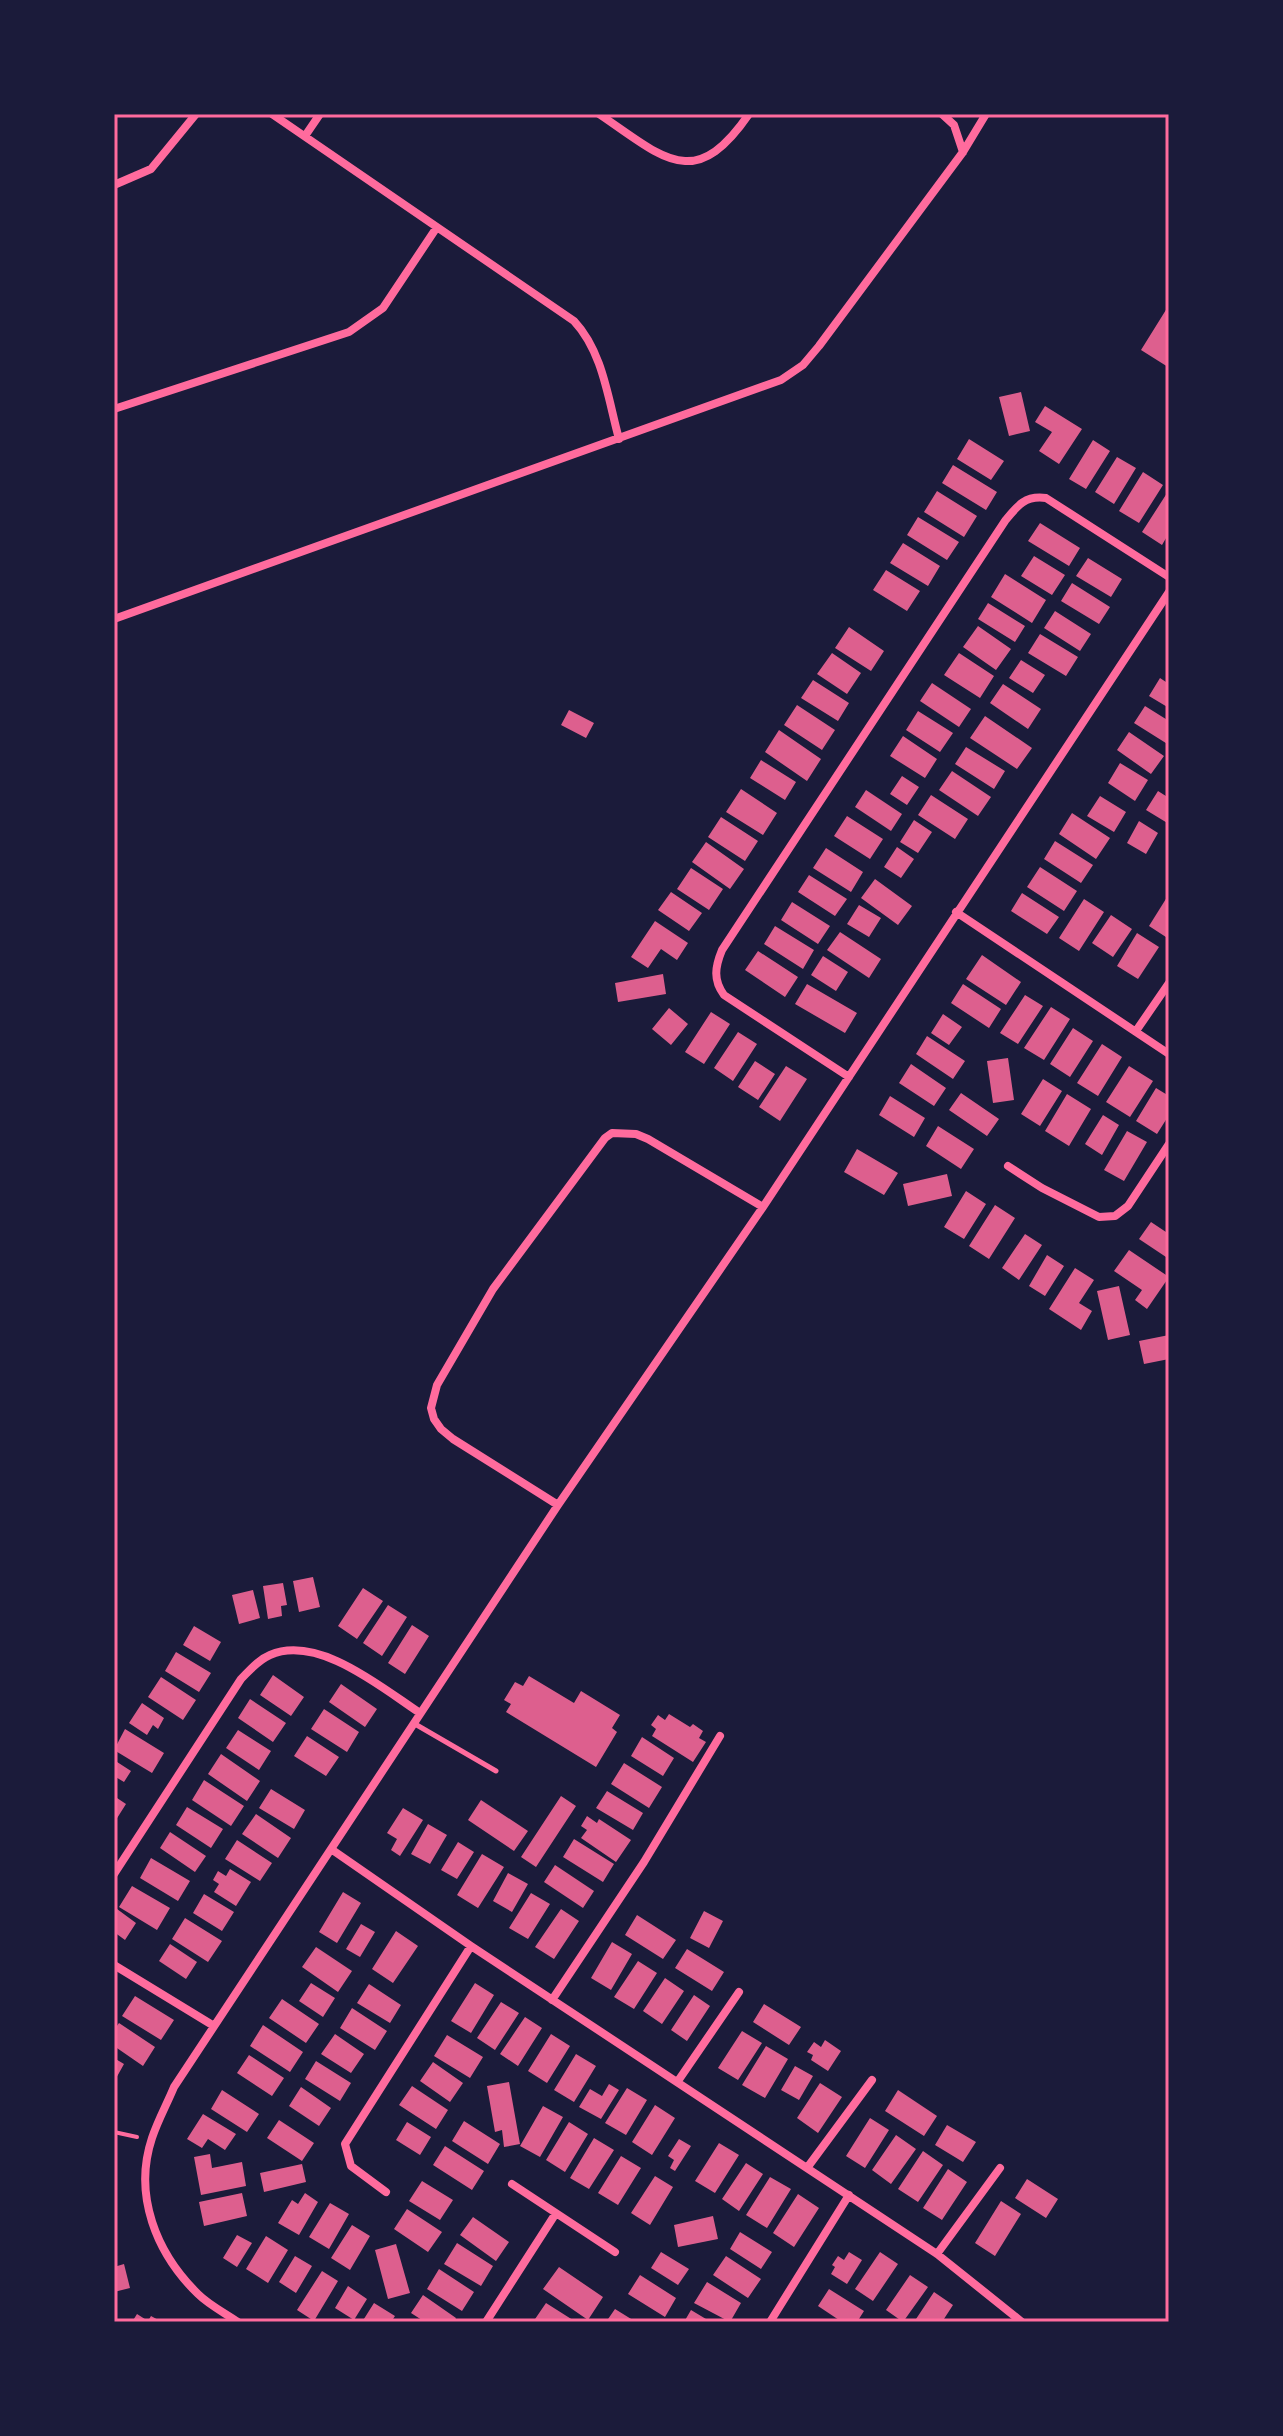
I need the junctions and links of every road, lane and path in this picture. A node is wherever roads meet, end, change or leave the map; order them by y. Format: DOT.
graph roads {
  1 [pos="196,114"];
  2 [pos="272,114"];
  3 [pos="320,114"];
  4 [pos="599,114"];
  5 [pos="749,114"];
  6 [pos="942,114"];
  7 [pos="986,114"];
  8 [pos="305,136"];
  9 [pos="963,152"];
  10 [pos="114,185"];
  11 [pos="437,227"];
  12 [pos="114,409"];
  13 [pos="619,439"];
  14 [pos="1169,577"];
  15 [pos="1169,592"];
  16 [pos="114,619"];
  17 [pos="956,912"];
  18 [pos="1169,983"];
  19 [pos="1136,1031"];
  20 [pos="1169,1054"];
  21 [pos="849,1077"];
  22 [pos="1169,1144"];
  23 [pos="1008,1166"];
  24 [pos="763,1207"];
  25 [pos="558,1505"];
  26 [pos="420,1713"];
  27 [pos="414,1723"];
  28 [pos="720,1736"];
  29 [pos="496,1771"];
  30 [pos="331,1849"];
  31 [pos="114,1874"];
  32 [pos="471,1946"];
  33 [pos="114,1965"];
  34 [pos="739,1992"];
  35 [pos="552,2000"];
  36 [pos="214,2026"];
  37 [pos="872,2080"];
  38 [pos="678,2081"];
  39 [pos="114,2132"];
  40 [pos="151,2140"];
  41 [pos="807,2168"];
  42 [pos="1000,2168"];
  43 [pos="512,2184"];
  44 [pos="386,2192"];
  45 [pos="849,2195"];
  46 [pos="556,2213"];
  47 [pos="615,2252"];
  48 [pos="937,2254"];
  49 [pos="238,2322"];
  50 [pos="486,2322"];
  51 [pos="770,2322"];
  52 [pos="1022,2322"];
  1 -- 10 [label="street"];
  2 -- 8 [label="street"];
  3 -- 8 [label="street"];
  4 -- 5 [label="street"];
  6 -- 9 [label="street"];
  7 -- 9 [label="street"];
  8 -- 11 [label="street"];
  9 -- 13 [label="street"];
  11 -- 12 [label="street"];
  11 -- 13 [label="street"];
  13 -- 16 [label="street"];
  14 -- 21 [label="street"];
  15 -- 17 [label="street"];
  17 -- 19 [label="street"];
  17 -- 21 [label="street"];
  18 -- 19 [label="street"];
  19 -- 20 [label="street"];
  21 -- 24 [label="street"];
  22 -- 23 [label="street"];
  24 -- 25 [label="street"];
  24 -- 25 [label="street"];
  25 -- 26 [label="street"];
  26 -- 27 [label="street"];
  26 -- 31 [label="street"];
  27 -- 29 [label="lane"];
  27 -- 30 [label="street"];
  28 -- 35 [label="street"];
  30 -- 32 [label="street"];
  30 -- 36 [label="street"];
  32 -- 35 [label="street"];
  32 -- 44 [label="street"];
  33 -- 36 [label="street"];
  34 -- 38 [label="street"];
  35 -- 38 [label="street"];
  36 -- 40 [label="street"];
  37 -- 41 [label="street"];
  38 -- 41 [label="street"];
  39 -- 40 [label="path"];
  40 -- 49 [label="street"];
  41 -- 45 [label="street"];
  42 -- 48 [label="street"];
  43 -- 46 [label="street"];
  45 -- 48 [label="street"];
  45 -- 51 [label="street"];
  46 -- 47 [label="street"];
  46 -- 50 [label="street"];
  48 -- 52 [label="street"];
}
